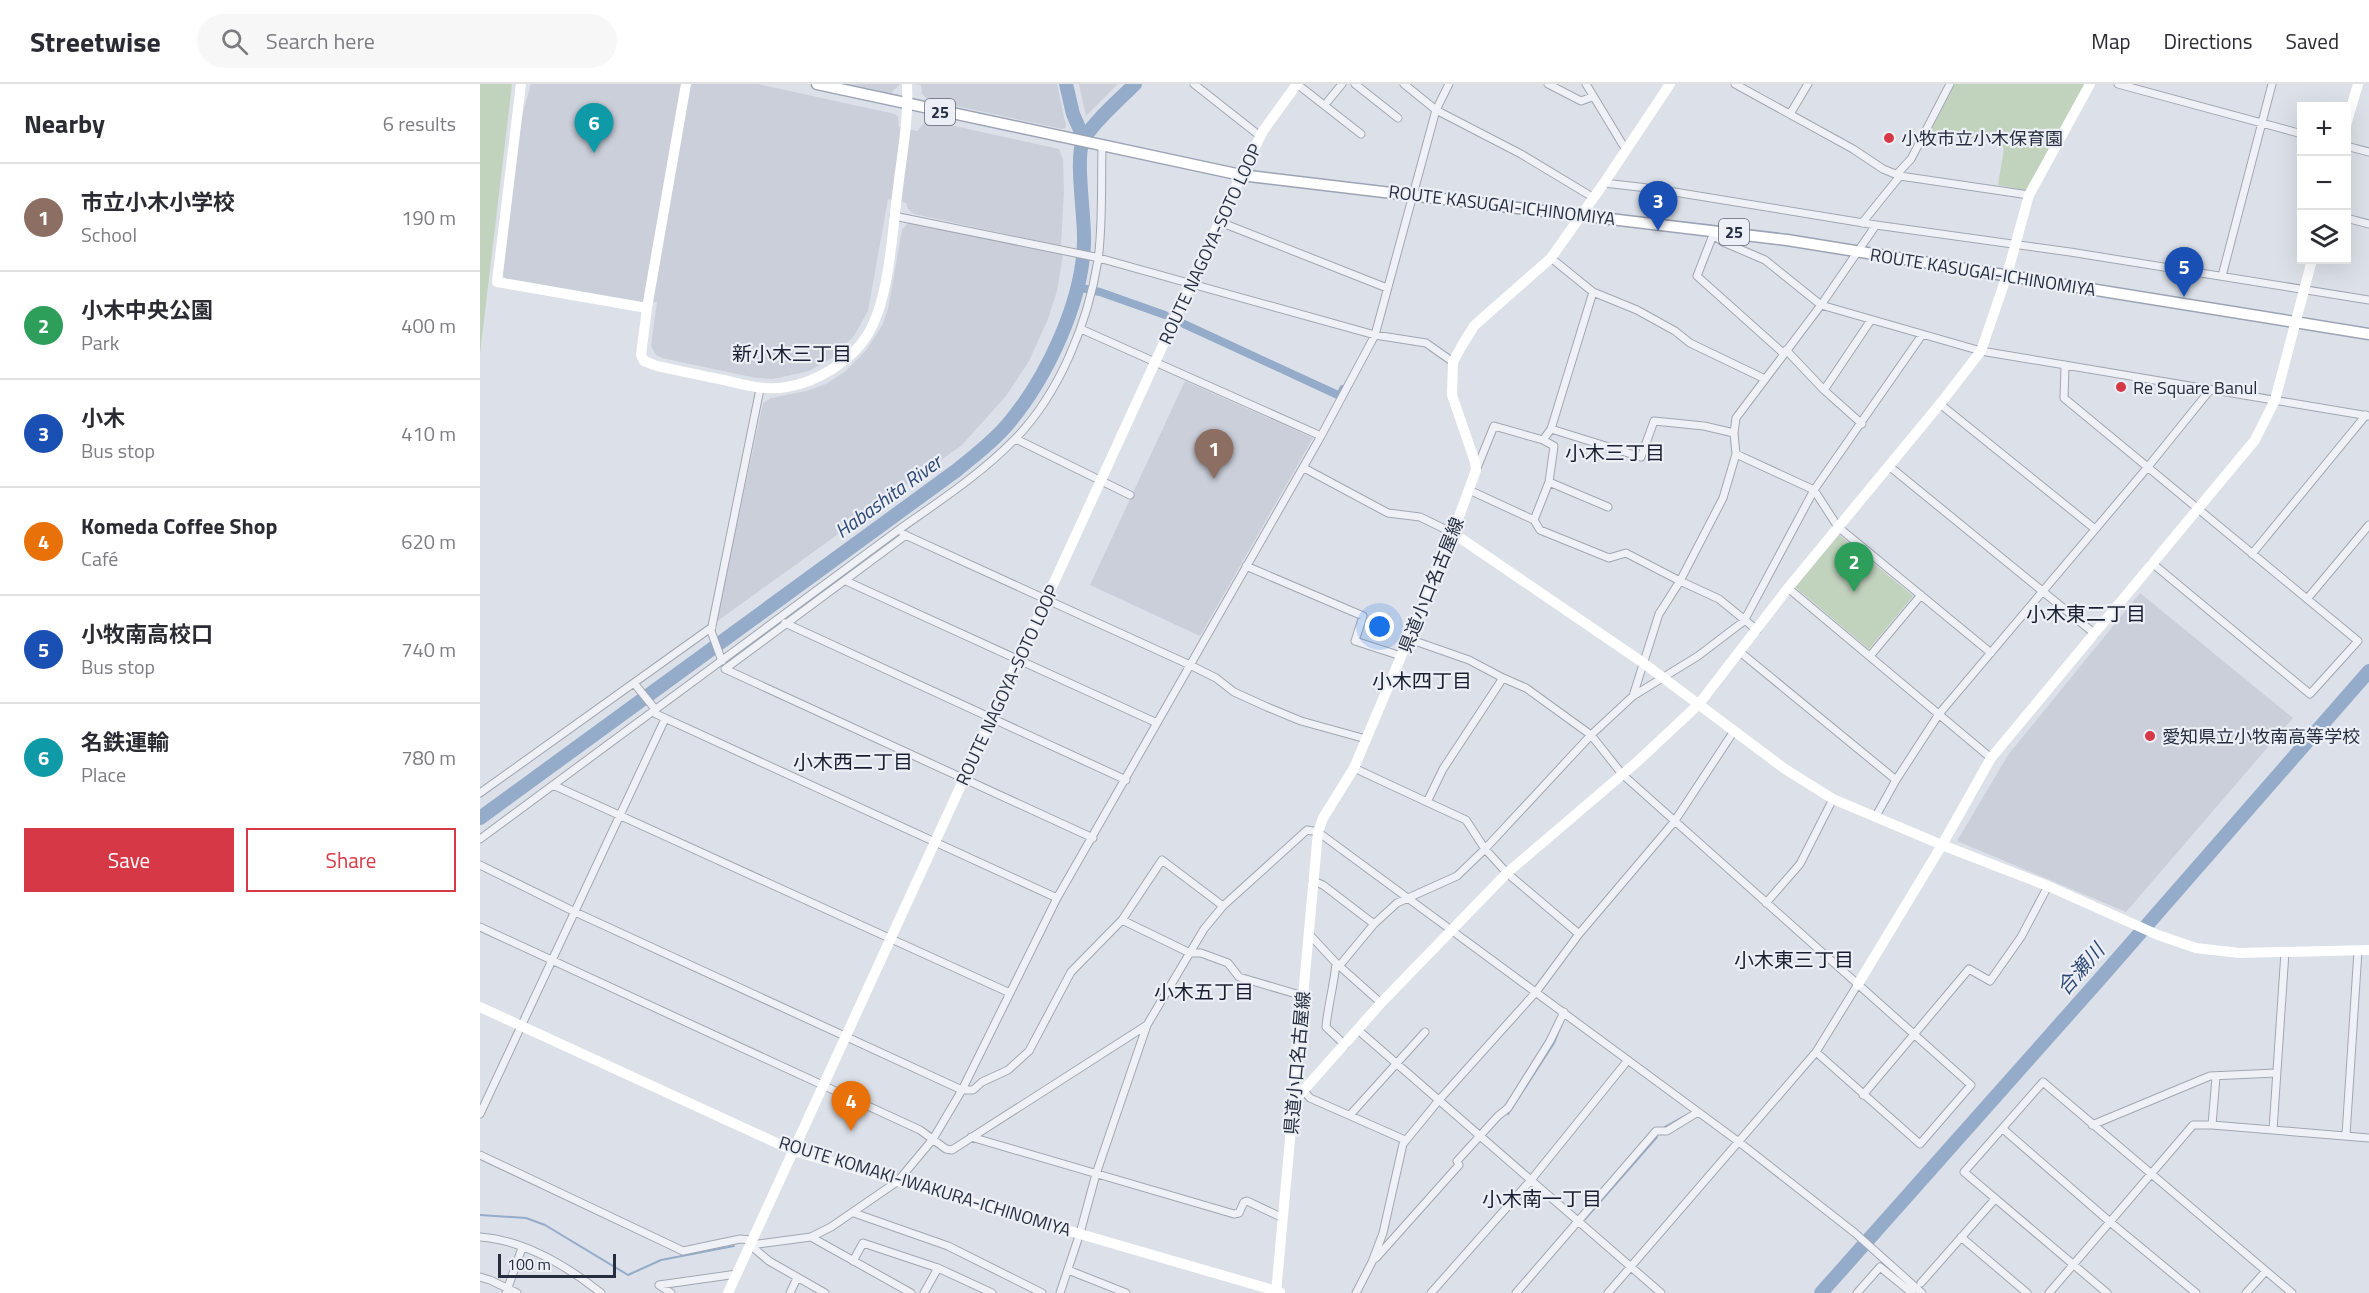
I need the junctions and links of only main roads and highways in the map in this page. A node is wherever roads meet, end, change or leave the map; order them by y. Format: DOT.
graph roads {
  1 [pos="521,84"];
  2 [pos="686,84"];
  3 [pos="817,84"];
  4 [pos="907,84"];
  5 [pos="1297,84"];
  6 [pos="1670,84"];
  7 [pos="2090,84"];
  8 [pos="2358,84"];
  9 [pos="909,105"];
  10 [pos="2351,108"];
  11 [pos="1241,175"];
  12 [pos="1582,215"];
  13 [pos="2311,264"];
  14 [pos="2007,275"];
  15 [pos="647,308"];
  16 [pos="2296,323"];
  17 [pos="2369,334"];
  18 [pos="1453,533"];
  19 [pos="1699,704"];
  20 [pos="1942,845"];
  21 [pos="2363,951"];
  22 [pos="1858,984"];
  23 [pos="480,1007"];
  24 [pos="1294,1101"];
  25 [pos="794,1150"];
  26 [pos="1278,1292"];
  27 [pos="728,1293"];
  1 -- 15 [label="main road"];
  2 -- 15 [label="main road"];
  3 -- 9 [label="main road, ROUTE KASUGAI-ICHINOMIYA / 25"];
  4 -- 9 [label="main road"];
  5 -- 11 [label="main road, ROUTE NAGOYA-SOTO LOOP"];
  6 -- 12 [label="main road"];
  7 -- 14 [label="main road"];
  8 -- 10 [label="main road"];
  9 -- 11 [label="main road, ROUTE KASUGAI-ICHINOMIYA / 25"];
  9 -- 15 [label="main road"];
  11 -- 12 [label="main road, ROUTE KASUGAI-ICHINOMIYA / 25"];
  11 -- 25 [label="main road, ROUTE NAGOYA-SOTO LOOP"];
  12 -- 14 [label="main road, ROUTE KASUGAI-ICHINOMIYA / 25"];
  12 -- 18 [label="main road, 県道小口名古屋線"];
  13 -- 16 [label="main road"];
  14 -- 16 [label="main road, ROUTE KASUGAI-ICHINOMIYA / 25"];
  14 -- 19 [label="main road"];
  16 -- 17 [label="main road, ROUTE KASUGAI-ICHINOMIYA / 25"];
  16 -- 20 [label="main road"];
  18 -- 19 [label="main road"];
  18 -- 24 [label="main road, 県道小口名古屋線"];
  19 -- 20 [label="main road"];
  19 -- 24 [label="main road"];
  20 -- 21 [label="main road"];
  20 -- 22 [label="main road"];
  23 -- 25 [label="main road, ROUTE KOMAKI-IWAKURA-ICHINOMIYA"];
  24 -- 26 [label="main road, 県道小口名古屋線"];
  25 -- 26 [label="main road, ROUTE KOMAKI-IWAKURA-ICHINOMIYA"];
  25 -- 27 [label="main road, ROUTE NAGOYA-SOTO LOOP"];
}
